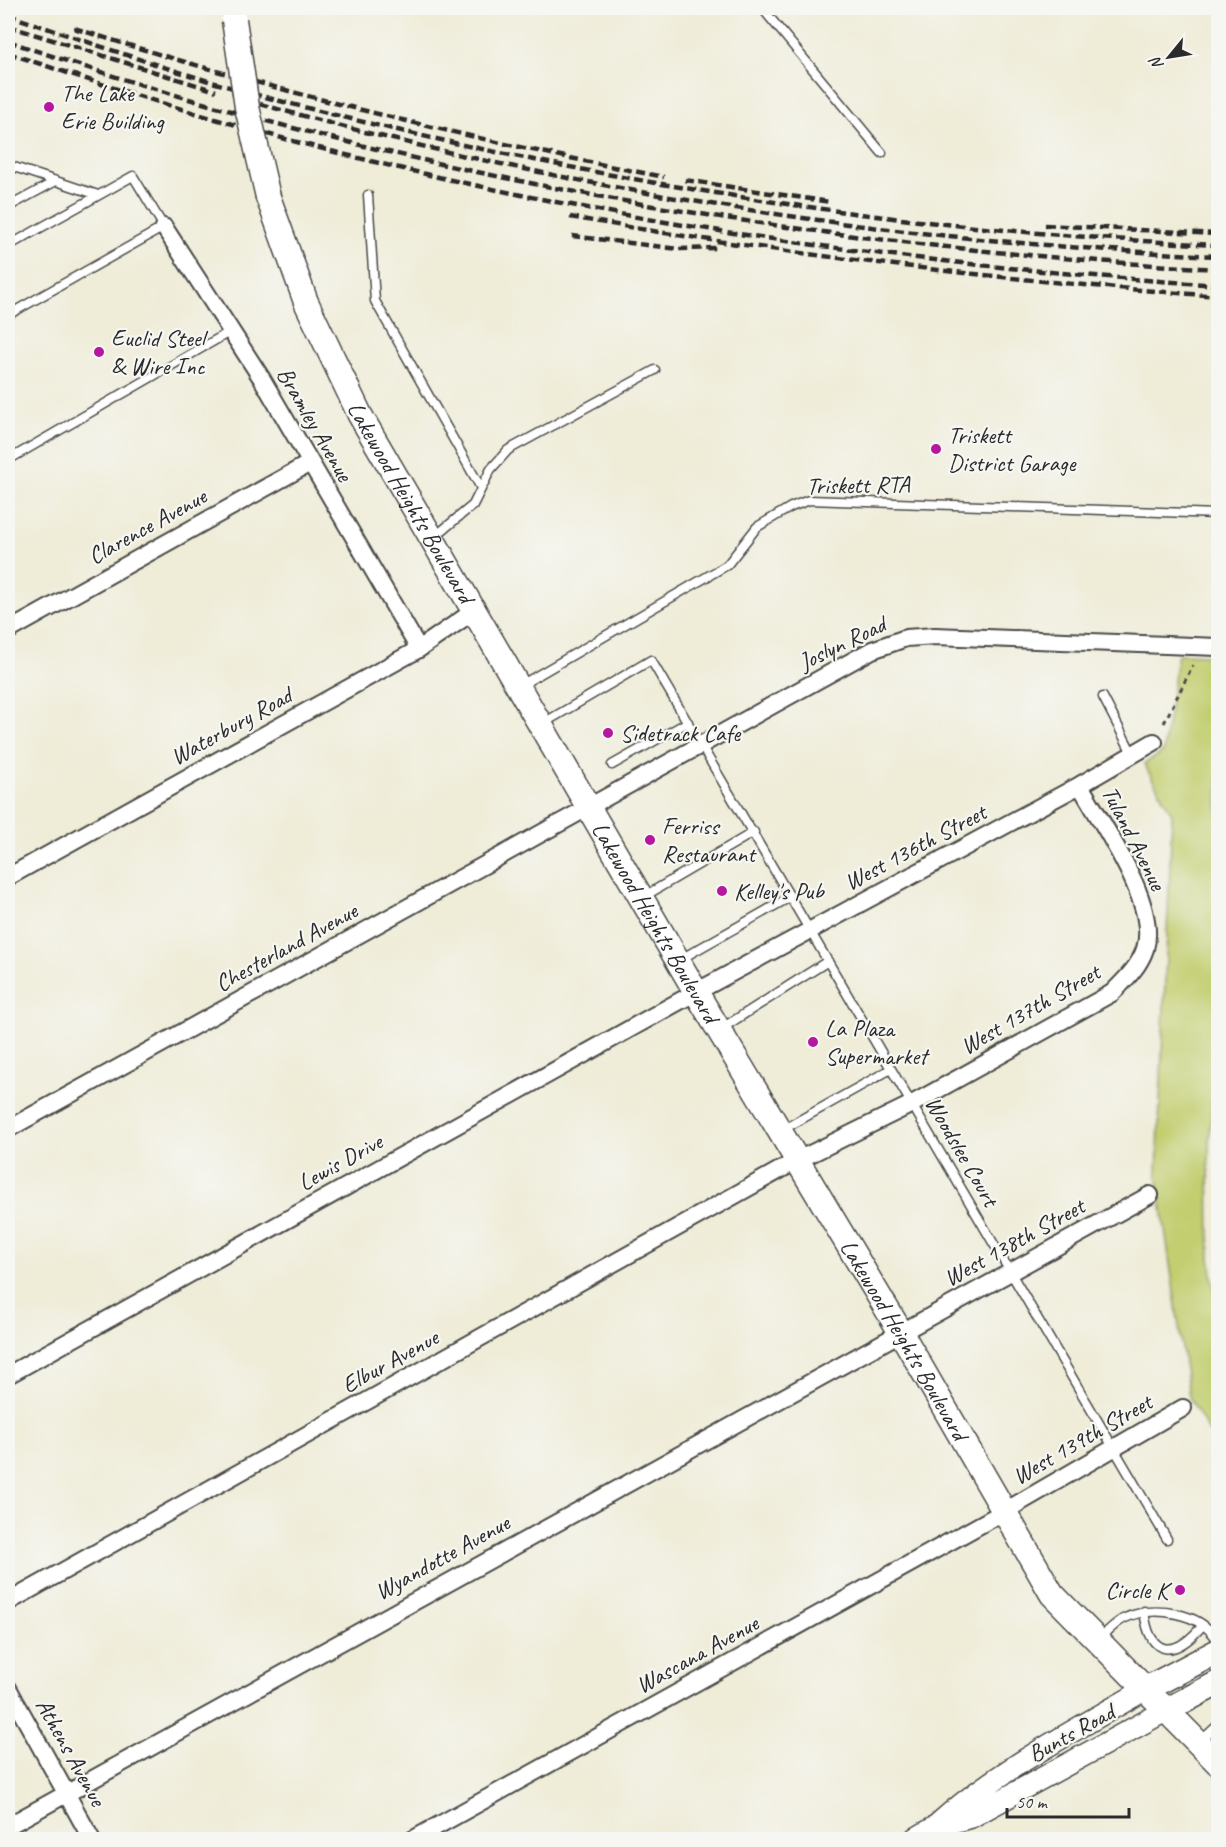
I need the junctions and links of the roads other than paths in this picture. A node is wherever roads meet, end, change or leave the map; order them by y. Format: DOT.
graph roads {
  1 [pos="762,8"];
  2 [pos="234,14"];
  3 [pos="882,153"];
  4 [pos="8,165"];
  5 [pos="56,181"];
  6 [pos="98,195"];
  7 [pos="368,195"];
  8 [pos="8,207"];
  9 [pos="164,227"];
  10 [pos="8,246"];
  11 [pos="8,315"];
  12 [pos="231,331"];
  13 [pos="655,370"];
  14 [pos="8,460"];
  15 [pos="310,463"];
  16 [pos="481,488"];
  17 [pos="1218,514"];
  18 [pos="432,538"];
  19 [pos="474,611"];
  20 [pos="8,632"];
  21 [pos="1218,647"];
  22 [pos="419,649"];
  23 [pos="519,686"];
  24 [pos="1103,697"];
  25 [pos="688,722"];
  26 [pos="541,724"];
  27 [pos="1154,742"];
  28 [pos="701,745"];
  29 [pos="1133,755"];
  30 [pos="612,765"];
  31 [pos="1080,785"];
  32 [pos="589,807"];
  33 [pos="754,832"];
  34 [pos="8,878"];
  35 [pos="642,897"];
  36 [pos="790,897"];
  37 [pos="810,930"];
  38 [pos="1145,948"];
  39 [pos="678,960"];
  40 [pos="828,961"];
  41 [pos="696,992"];
  42 [pos="719,1030"];
  43 [pos="891,1069"];
  44 [pos="912,1104"];
  45 [pos="8,1129"];
  46 [pos="779,1132"];
  47 [pos="796,1161"];
  48 [pos="1150,1195"];
  49 [pos="1011,1272"];
  50 [pos="900,1331"];
  51 [pos="8,1375"];
  52 [pos="1183,1408"];
  53 [pos="1114,1448"];
  54 [pos="1005,1511"];
  55 [pos="1167,1539"];
  56 [pos="8,1602"];
  57 [pos="1144,1611"];
  58 [pos="1203,1625"];
  59 [pos="1098,1640"];
  60 [pos="1218,1641"];
  61 [pos="1218,1651"];
  62 [pos="1218,1683"];
  63 [pos="8,1688"];
  64 [pos="1146,1689"];
  65 [pos="1167,1710"];
  66 [pos="1218,1726"];
  67 [pos="1199,1743"];
  68 [pos="1218,1763"];
  69 [pos="66,1793"];
  70 [pos="8,1826"];
  71 [pos="934,1827"];
  72 [pos="92,1839"];
  73 [pos="412,1839"];
  74 [pos="913,1839"];
  1 -- 3 [label="lane"];
  2 -- 18 [label="main road, Lakewood Heights Boulevard, bridge"];
  4 -- 5 [label="lane"];
  5 -- 6 [label="lane"];
  5 -- 8 [label="lane"];
  6 -- 9 [label="lane"];
  6 -- 10 [label="lane"];
  7 -- 16 [label="lane"];
  9 -- 11 [label="lane"];
  9 -- 12 [label="street, Bramley Avenue"];
  12 -- 14 [label="lane"];
  12 -- 15 [label="street, Bramley Avenue"];
  13 -- 16 [label="lane"];
  15 -- 20 [label="street, Clarence Avenue"];
  15 -- 22 [label="street, Bramley Avenue"];
  16 -- 18 [label="lane"];
  17 -- 23 [label="lane, Triskett RTA"];
  18 -- 19 [label="main road, Lakewood Heights Boulevard"];
  19 -- 22 [label="street, Waterbury Road"];
  19 -- 23 [label="main road, Lakewood Heights Boulevard"];
  21 -- 28 [label="street, Joslyn Road"];
  22 -- 34 [label="street, Waterbury Road"];
  23 -- 26 [label="main road, Lakewood Heights Boulevard"];
  24 -- 29 [label="lane"];
  25 -- 26 [label="lane, Woodslee Court"];
  25 -- 28 [label="lane, Woodslee Court"];
  25 -- 30 [label="lane"];
  26 -- 32 [label="main road, Lakewood Heights Boulevard"];
  27 -- 29 [label="street, West 136th Street"];
  28 -- 32 [label="street, Joslyn Road"];
  28 -- 33 [label="lane, Woodslee Court"];
  29 -- 31 [label="street, West 136th Street"];
  31 -- 37 [label="street, West 136th Street"];
  31 -- 38 [label="street, Tuland Avenue"];
  32 -- 35 [label="main road, Lakewood Heights Boulevard"];
  32 -- 45 [label="street, Chesterland Avenue"];
  33 -- 35 [label="lane"];
  33 -- 36 [label="lane, Woodslee Court"];
  35 -- 39 [label="main road, Lakewood Heights Boulevard"];
  36 -- 37 [label="lane, Woodslee Court"];
  36 -- 39 [label="lane"];
  37 -- 40 [label="lane, Woodslee Court"];
  37 -- 41 [label="street, West 136th Street"];
  38 -- 44 [label="street, West 137th Street"];
  39 -- 41 [label="main road, Lakewood Heights Boulevard"];
  40 -- 42 [label="lane"];
  40 -- 43 [label="lane, Woodslee Court"];
  41 -- 42 [label="main road, Lakewood Heights Boulevard"];
  41 -- 51 [label="street, Lewis Drive"];
  42 -- 46 [label="main road, Lakewood Heights Boulevard"];
  43 -- 44 [label="lane, Woodslee Court"];
  43 -- 46 [label="lane"];
  44 -- 47 [label="street, West 137th Street"];
  44 -- 49 [label="lane, Woodslee Court"];
  46 -- 47 [label="main road, Lakewood Heights Boulevard"];
  47 -- 50 [label="main road, Lakewood Heights Boulevard"];
  47 -- 56 [label="street, Elbur Avenue"];
  48 -- 49 [label="street, West 138th Street"];
  49 -- 50 [label="street, West 138th Street"];
  49 -- 53 [label="lane, Woodslee Court"];
  50 -- 54 [label="main road, Lakewood Heights Boulevard"];
  50 -- 69 [label="street, Wyandotte Avenue"];
  52 -- 53 [label="street, West 139th Street"];
  53 -- 54 [label="street, West 139th Street"];
  53 -- 55 [label="lane, Woodslee Court"];
  54 -- 59 [label="main road, Lakewood Heights Boulevard"];
  54 -- 73 [label="street, Wascana Avenue"];
  57 -- 58 [label="lane"];
  57 -- 58 [label="lane"];
  57 -- 59 [label="lane"];
  58 -- 60 [label="lane"];
  59 -- 64 [label="main road, Lakewood Heights Boulevard"];
  61 -- 64 [label="main road"];
  62 -- 65 [label="main road"];
  63 -- 69 [label="street, Athens Avenue"];
  64 -- 65 [label="main road, Lakewood Heights Boulevard"];
  64 -- 71 [label="street, Bunts Road"];
  65 -- 67 [label="main road, Lakewood Heights Boulevard"];
  65 -- 71 [label="street, Bunts Road"];
  66 -- 67 [label="lane"];
  67 -- 68 [label="main road, Lakewood Heights Boulevard"];
  69 -- 70 [label="street, Wyandotte Avenue"];
  69 -- 72 [label="street, Athens Avenue"];
  71 -- 74 [label="street, Bunts Road"];
}
